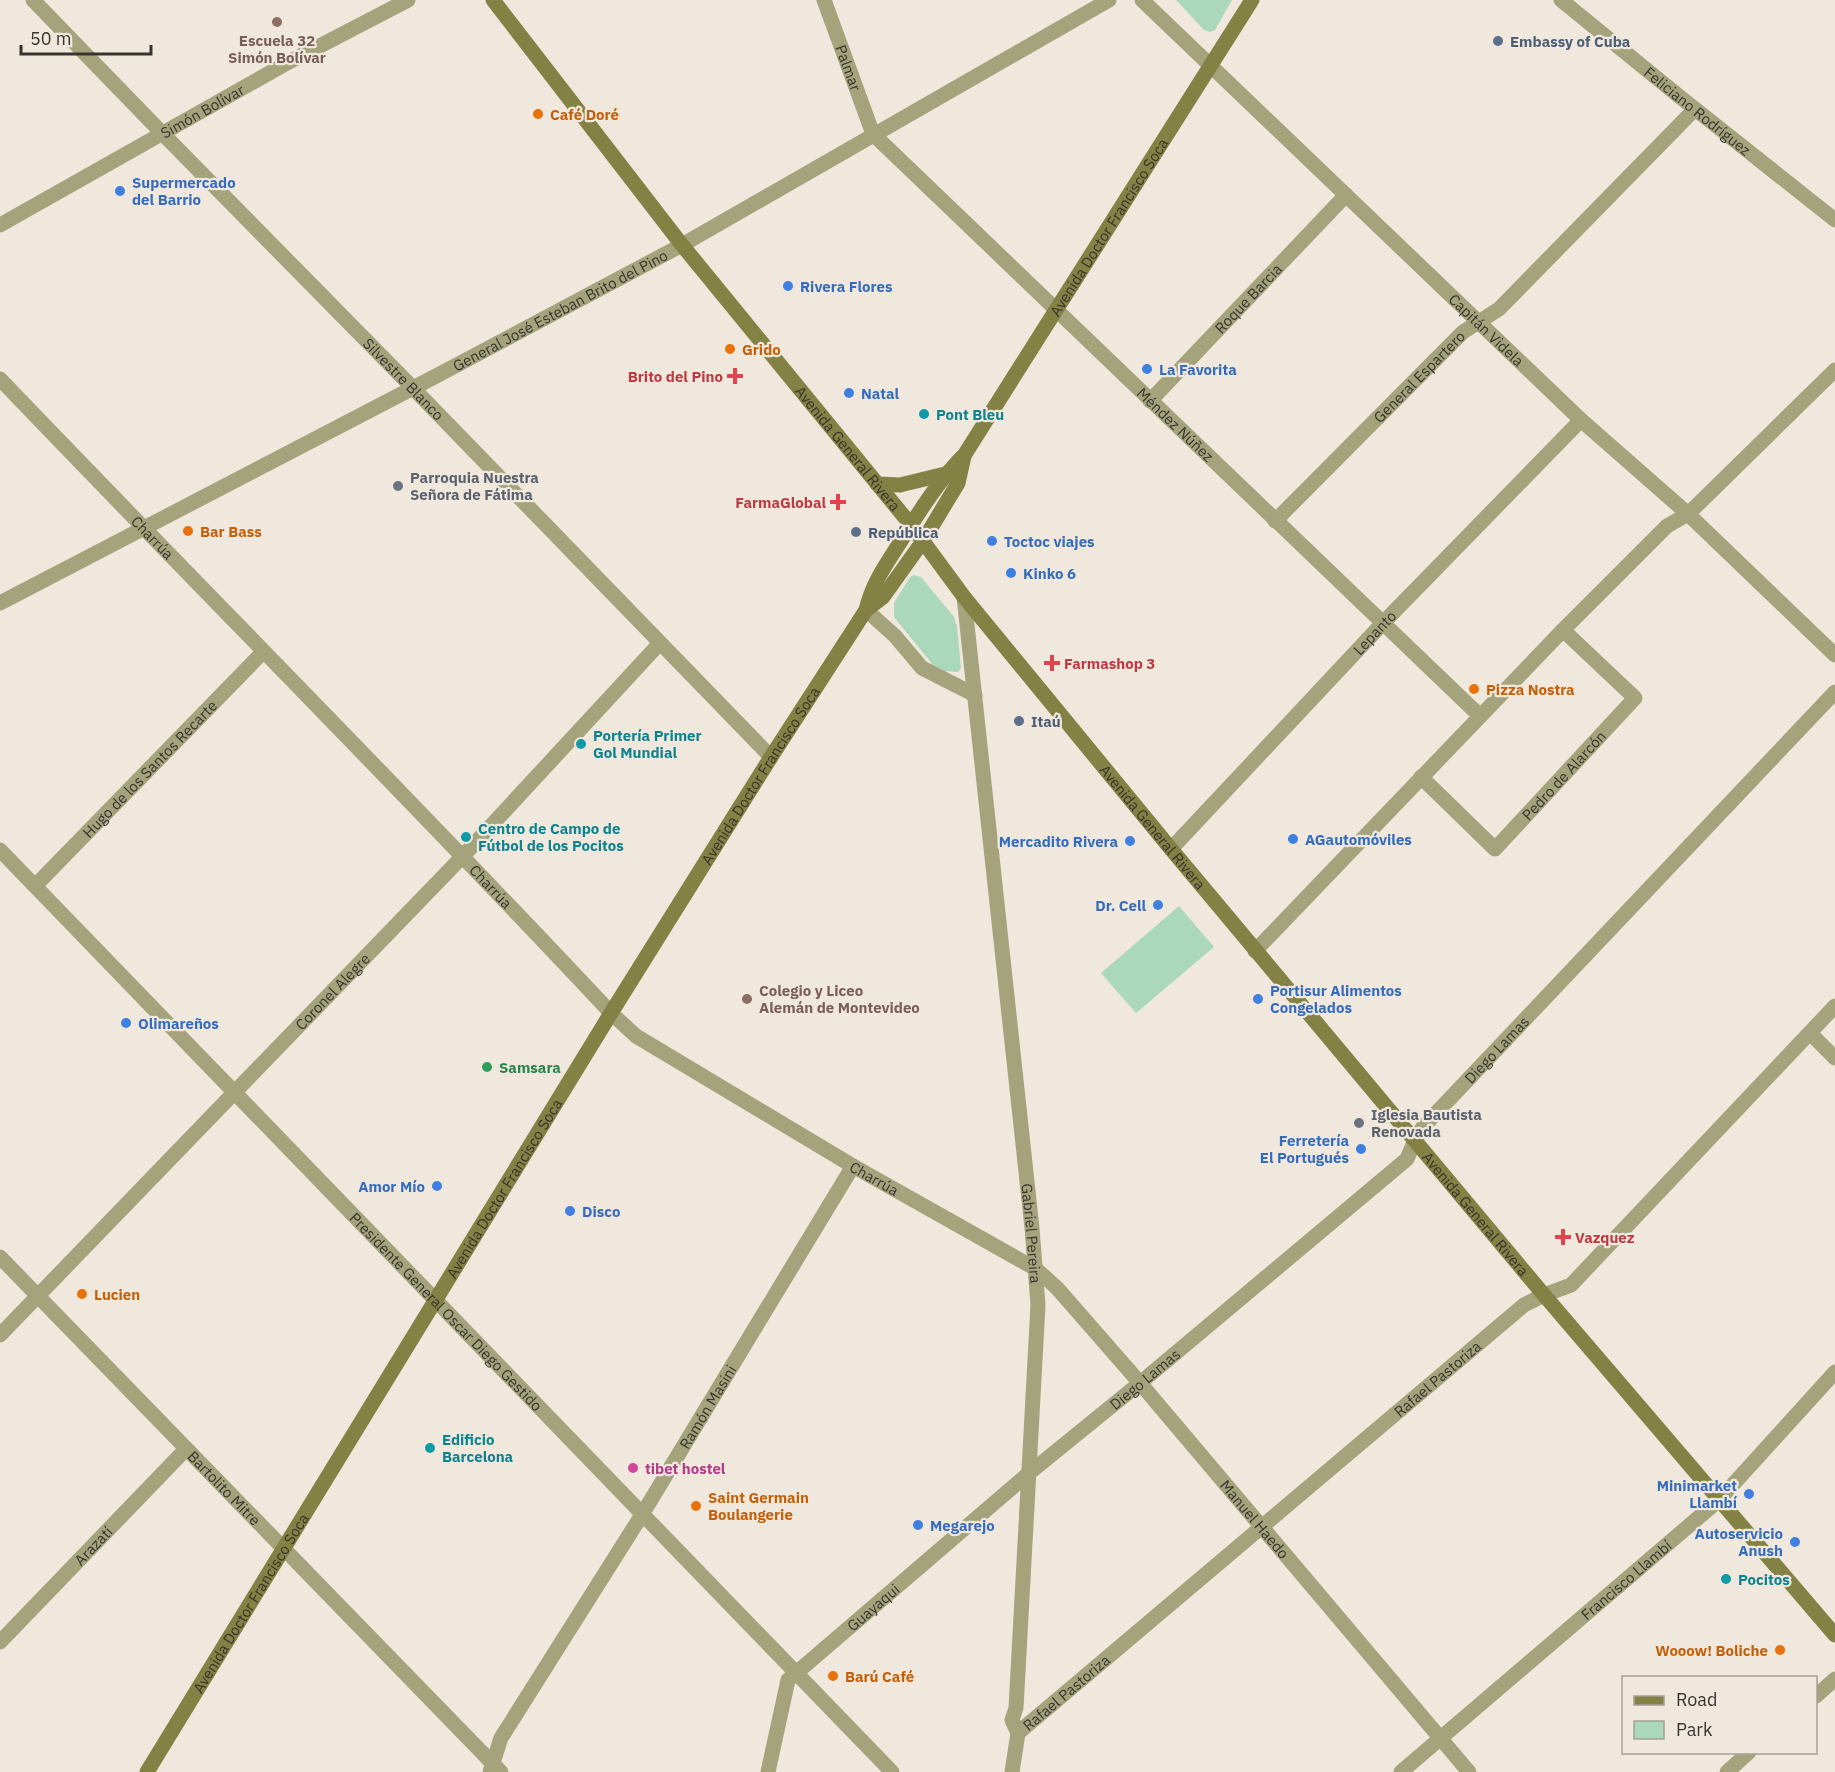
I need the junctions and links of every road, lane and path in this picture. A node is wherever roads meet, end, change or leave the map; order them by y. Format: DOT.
graph roads {
  1 [pos="33,0"];
  2 [pos="408,0"];
  3 [pos="493,0"];
  4 [pos="824,0"];
  5 [pos="1109,0"];
  6 [pos="1142,0"];
  7 [pos="1252,0"];
  8 [pos="1561,0"];
  9 [pos="1211,66"];
  10 [pos="1695,109"];
  11 [pos="162,133"];
  12 [pos="873,134"];
  13 [pos="1346,195"];
  14 [pos="1835,220"];
  15 [pos="0,225"];
  16 [pos="682,245"];
  17 [pos="1056,310"];
  18 [pos="1480,321"];
  19 [pos="1835,370"];
  20 [pos="0,380"];
  21 [pos="413,388"];
  22 [pos="1150,401"];
  23 [pos="1581,420"];
  24 [pos="965,454"];
  25 [pos="945,474"];
  26 [pos="877,484"];
  27 [pos="1688,514"];
  28 [pos="1275,521"];
  29 [pos="911,525"];
  30 [pos="142,527"];
  31 [pos="923,541"];
  32 [pos="964,597"];
  33 [pos="0,603"];
  34 [pos="866,610"];
  35 [pos="1382,624"];
  36 [pos="1563,630"];
  37 [pos="660,644"];
  38 [pos="263,652"];
  39 [pos="1835,655"];
  40 [pos="1835,692"];
  41 [pos="975,695"];
  42 [pos="1480,716"];
  43 [pos="771,758"];
  44 [pos="1421,777"];
  45 [pos="1171,849"];
  46 [pos="0,850"];
  47 [pos="463,856"];
  48 [pos="35,886"];
  49 [pos="1255,951"];
  50 [pos="1835,1006"];
  51 [pos="611,1013"];
  52 [pos="1810,1033"];
  53 [pos="1835,1058"];
  54 [pos="234,1094"];
  55 [pos="1415,1140"];
  56 [pos="853,1166"];
  57 [pos="0,1257"];
  58 [pos="1036,1269"];
  59 [pos="1544,1295"];
  60 [pos="38,1296"];
  61 [pos="436,1302"];
  62 [pos="0,1335"];
  63 [pos="1835,1372"];
  64 [pos="1140,1383"];
  65 [pos="186,1449"];
  66 [pos="1028,1474"];
  67 [pos="1719,1500"];
  68 [pos="643,1514"];
  69 [pos="1262,1528"];
  70 [pos="283,1549"];
  71 [pos="1835,1635"];
  72 [pos="0,1642"];
  73 [pos="797,1672"];
  74 [pos="1835,1679"];
  75 [pos="1817,1694"];
  76 [pos="1018,1733"];
  77 [pos="1440,1738"];
  78 [pos="1747,1754"];
  79 [pos="494,1769"];
  80 [pos="147,1772"];
  81 [pos="768,1772"];
  82 [pos="892,1772"];
  83 [pos="1012,1772"];
  84 [pos="1401,1772"];
  85 [pos="1469,1772"];
  86 [pos="1727,1772"];
  1 -- 11 [label="street, Silvestre Blanco"];
  2 -- 11 [label="street, Simón Bolívar"];
  3 -- 16 [label="street, Avenida General Rivera"];
  4 -- 12 [label="street, Palmar"];
  5 -- 12 [label="street, General José Esteban Brito del Pino"];
  6 -- 9 [label="street, Capitán Videla"];
  7 -- 9 [label="street, Avenida Doctor Francisco Soca"];
  8 -- 10 [label="street, Feliciano Rodríguez"];
  9 -- 13 [label="street, Capitán Videla"];
  9 -- 17 [label="street, Avenida Doctor Francisco Soca"];
  10 -- 14 [label="street, Feliciano Rodríguez"];
  10 -- 18 [label="street, General Espartero"];
  11 -- 15 [label="street, Simón Bolívar"];
  11 -- 21 [label="street, Silvestre Blanco"];
  12 -- 16 [label="street, General José Esteban Brito del Pino"];
  12 -- 17 [label="street, Méndez Núñez"];
  13 -- 18 [label="street, Capitán Videla"];
  13 -- 22 [label="street, Roque Barcia"];
  16 -- 21 [label="street, General José Esteban Brito del Pino"];
  16 -- 26 [label="street, Avenida General Rivera"];
  17 -- 22 [label="street, Méndez Núñez"];
  17 -- 24 [label="street, Avenida Doctor Francisco Soca"];
  18 -- 23 [label="street, Capitán Videla"];
  18 -- 28 [label="street, General Espartero"];
  19 -- 27 [label="street"];
  20 -- 30 [label="street, Charrúa"];
  21 -- 30 [label="street, General José Esteban Brito del Pino"];
  21 -- 37 [label="street, Silvestre Blanco"];
  22 -- 28 [label="street, Méndez Núñez"];
  23 -- 27 [label="street, Capitán Videla"];
  23 -- 35 [label="street, Lepanto"];
  24 -- 25 [label="street, Avenida Doctor Francisco Soca"];
  24 -- 31 [label="street, Avenida Doctor Francisco Soca"];
  25 -- 26 [label="street"];
  25 -- 29 [label="street, Avenida Doctor Francisco Soca"];
  26 -- 29 [label="street, Avenida General Rivera"];
  27 -- 36 [label="street"];
  27 -- 39 [label="street, Capitán Videla"];
  28 -- 35 [label="street, Méndez Núñez"];
  29 -- 31 [label="street, Avenida General Rivera"];
  29 -- 34 [label="street, Avenida Doctor Francisco Soca"];
  30 -- 33 [label="street, General José Esteban Brito del Pino"];
  30 -- 38 [label="street, Charrúa"];
  31 -- 32 [label="street, Avenida General Rivera"];
  31 -- 34 [label="street, Avenida Doctor Francisco Soca"];
  32 -- 41 [label="street, Gabriel Pereira"];
  32 -- 45 [label="street, Avenida General Rivera"];
  34 -- 41 [label="street"];
  34 -- 43 [label="street, Avenida Doctor Francisco Soca"];
  35 -- 42 [label="street, Méndez Núñez"];
  35 -- 45 [label="street, Lepanto"];
  36 -- 42 [label="street"];
  36 -- 44 [label="street, Pedro de Alarcón"];
  37 -- 43 [label="street, Silvestre Blanco"];
  37 -- 47 [label="street, Coronel Alegre"];
  38 -- 47 [label="street, Charrúa"];
  38 -- 48 [label="street, Hugo de los Santos Recarte"];
  40 -- 55 [label="street, Diego Lamas"];
  41 -- 58 [label="street, Gabriel Pereira"];
  42 -- 44 [label="street"];
  43 -- 51 [label="street, Avenida Doctor Francisco Soca"];
  44 -- 49 [label="street"];
  45 -- 49 [label="street, Avenida General Rivera"];
  46 -- 48 [label="street, Presidente General Oscar Diego Gestido"];
  47 -- 51 [label="street, Charrúa"];
  47 -- 54 [label="street, Coronel Alegre"];
  48 -- 54 [label="street, Presidente General Oscar Diego Gestido"];
  49 -- 55 [label="street, Avenida General Rivera"];
  50 -- 52 [label="street, Rafael Pastoriza"];
  51 -- 56 [label="street, Charrúa"];
  51 -- 61 [label="street, Avenida Doctor Francisco Soca"];
  52 -- 53 [label="street"];
  52 -- 59 [label="street, Rafael Pastoriza"];
  54 -- 60 [label="street, Coronel Alegre"];
  54 -- 61 [label="street, Presidente General Oscar Diego Gestido"];
  55 -- 59 [label="street, Avenida General Rivera"];
  55 -- 64 [label="street, Diego Lamas"];
  56 -- 58 [label="street, Charrúa"];
  56 -- 68 [label="street, Ramón Masini"];
  57 -- 60 [label="street, Bartolito Mitre"];
  58 -- 64 [label="street, Manuel Haedo"];
  58 -- 66 [label="street, Gabriel Pereira"];
  59 -- 67 [label="street, Avenida General Rivera"];
  59 -- 69 [label="street, Rafael Pastoriza"];
  60 -- 62 [label="street, Coronel Alegre"];
  60 -- 65 [label="street, Bartolito Mitre"];
  61 -- 68 [label="street, Presidente General Oscar Diego Gestido"];
  61 -- 70 [label="street, Avenida Doctor Francisco Soca"];
  63 -- 67 [label="street, Francisco Llambí"];
  64 -- 66 [label="street, Diego Lamas"];
  64 -- 69 [label="street, Manuel Haedo"];
  65 -- 70 [label="street, Bartolito Mitre"];
  65 -- 72 [label="street, Arazatí"];
  66 -- 73 [label="street, Guayaqui"];
  66 -- 76 [label="street, Gabriel Pereira"];
  67 -- 71 [label="street, Avenida General Rivera"];
  67 -- 77 [label="street, Francisco Llambí"];
  68 -- 73 [label="street, Presidente General Oscar Diego Gestido"];
  68 -- 79 [label="street, Ramón Masini"];
  69 -- 76 [label="street, Rafael Pastoriza"];
  69 -- 77 [label="street, Manuel Haedo"];
  70 -- 79 [label="street, Bartolito Mitre"];
  70 -- 80 [label="street, Avenida Doctor Francisco Soca"];
  73 -- 81 [label="street, Guayaqui"];
  73 -- 82 [label="street, Presidente General Oscar Diego Gestido"];
  74 -- 75 [label="street"];
  76 -- 83 [label="street, Gabriel Pereira"];
  77 -- 84 [label="street, Francisco Llambí"];
  77 -- 85 [label="street, Manuel Haedo"];
  78 -- 86 [label="street"];
}
